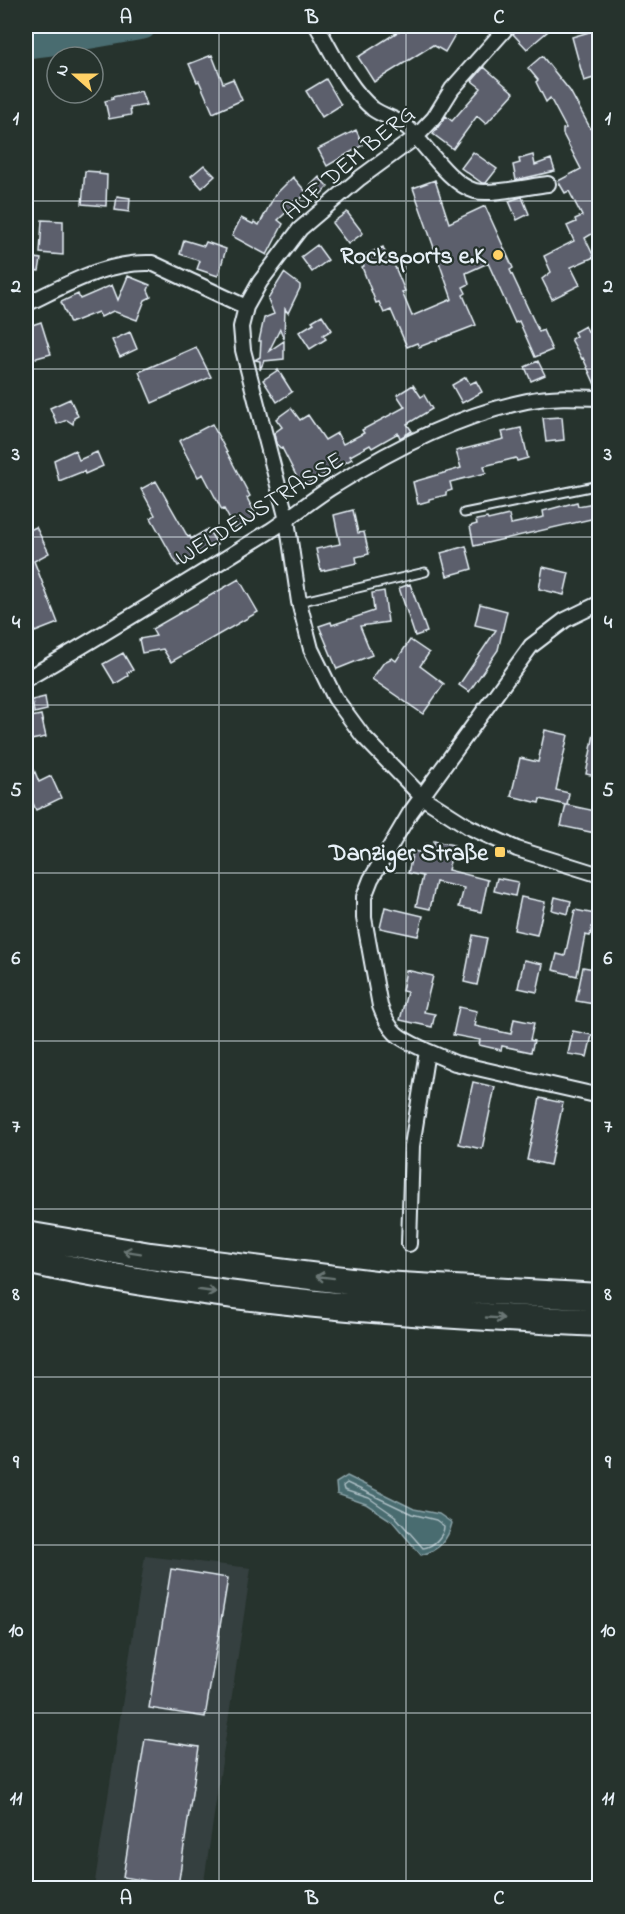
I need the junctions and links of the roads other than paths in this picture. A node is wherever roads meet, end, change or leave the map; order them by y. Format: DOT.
graph roads {
  1 [pos="317,26"];
  2 [pos="508,26"];
  3 [pos="416,137"];
  4 [pos="548,184"];
  5 [pos="26,304"];
  6 [pos="246,307"];
  7 [pos="600,398"];
  8 [pos="600,484"];
  9 [pos="464,513"];
  10 [pos="287,520"];
  11 [pos="425,572"];
  12 [pos="299,602"];
  13 [pos="600,603"];
  14 [pos="26,679"];
  15 [pos="422,797"];
  16 [pos="600,875"];
  17 [pos="427,1051"];
  18 [pos="600,1096"];
  19 [pos="26,1235"];
  20 [pos="409,1244"];
  21 [pos="26,1260"];
  22 [pos="600,1297"];
  23 [pos="600,1323"];
  1 -- 3 [label="street"];
  2 -- 3 [label="street, AUF DEM BERG"];
  3 -- 4 [label="street"];
  3 -- 6 [label="street, AUF DEM BERG"];
  5 -- 6 [label="street"];
  6 -- 10 [label="street, AUF DEM BERG"];
  7 -- 10 [label="street, WELDENSTRASSE"];
  8 -- 9 [label="lane"];
  10 -- 12 [label="street"];
  10 -- 14 [label="street, WELDENSTRASSE"];
  11 -- 12 [label="lane"];
  12 -- 15 [label="street"];
  13 -- 15 [label="street"];
  15 -- 16 [label="street"];
  15 -- 17 [label="street"];
  17 -- 18 [label="street"];
  17 -- 20 [label="street"];
  22 -- 19 [label="highway, one-way"];
  21 -- 23 [label="highway, one-way"];
}
